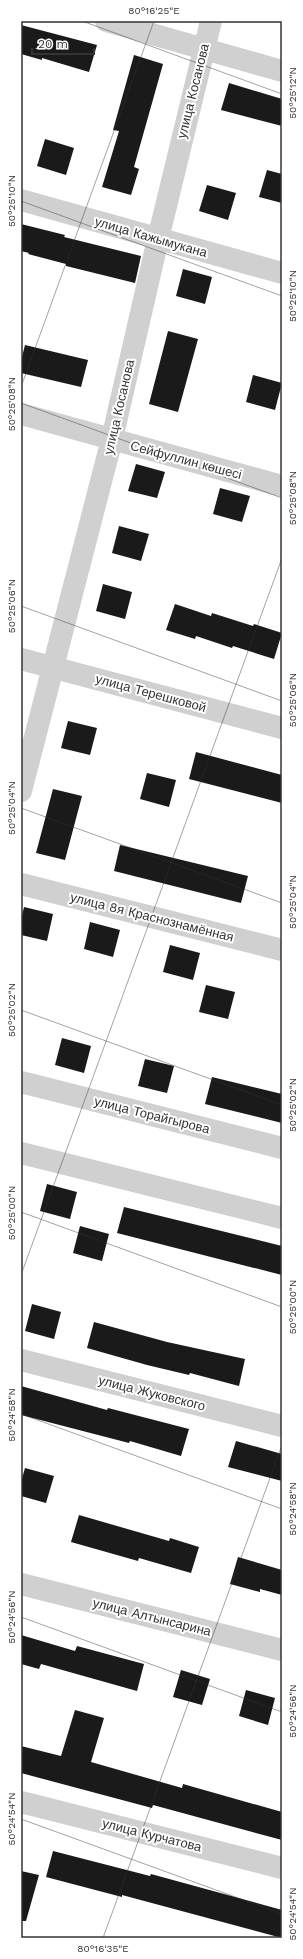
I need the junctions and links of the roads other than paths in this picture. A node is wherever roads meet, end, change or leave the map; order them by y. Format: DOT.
graph roads {
  1 [pos="106,21"];
  2 [pos="211,21"];
  3 [pos="204,49"];
  4 [pos="282,71"];
  5 [pos="21,200"];
  6 [pos="158,239"];
  7 [pos="282,273"];
  8 [pos="21,414"];
  9 [pos="112,439"];
  10 [pos="282,486"];
  11 [pos="21,659"];
  12 [pos="52,667"];
  13 [pos="282,728"];
  14 [pos="21,790"];
  15 [pos="21,884"];
  16 [pos="282,950"];
  17 [pos="21,1082"];
  18 [pos="282,1148"];
  19 [pos="21,1152"];
  20 [pos="282,1218"];
  21 [pos="21,1360"];
  22 [pos="282,1426"];
  23 [pos="21,1584"];
  24 [pos="282,1650"];
  25 [pos="21,1802"];
  26 [pos="282,1868"];
  1 -- 3 [label="street"];
  2 -- 3 [label="street, улица Косанова"];
  3 -- 4 [label="street"];
  3 -- 6 [label="street, улица Косанова"];
  5 -- 6 [label="street, улица Кажымукана"];
  6 -- 7 [label="street, улица Кажымукана"];
  6 -- 9 [label="street, улица Косанова"];
  8 -- 9 [label="street, Сейфуллин көшесі"];
  9 -- 10 [label="street, Сейфуллин көшесі"];
  9 -- 12 [label="street, улица Косанова"];
  11 -- 12 [label="street, улица Терешковой"];
  12 -- 13 [label="street, улица Терешковой"];
  12 -- 14 [label="street, улица Косанова"];
  15 -- 16 [label="street, улица 8я Краснознамённая"];
  17 -- 18 [label="street, улица Торайгырова"];
  19 -- 20 [label="street"];
  21 -- 22 [label="street, улица Жуковского"];
  23 -- 24 [label="street, улица Алтынсарина"];
  25 -- 26 [label="street, улица Курчатова"];
}
